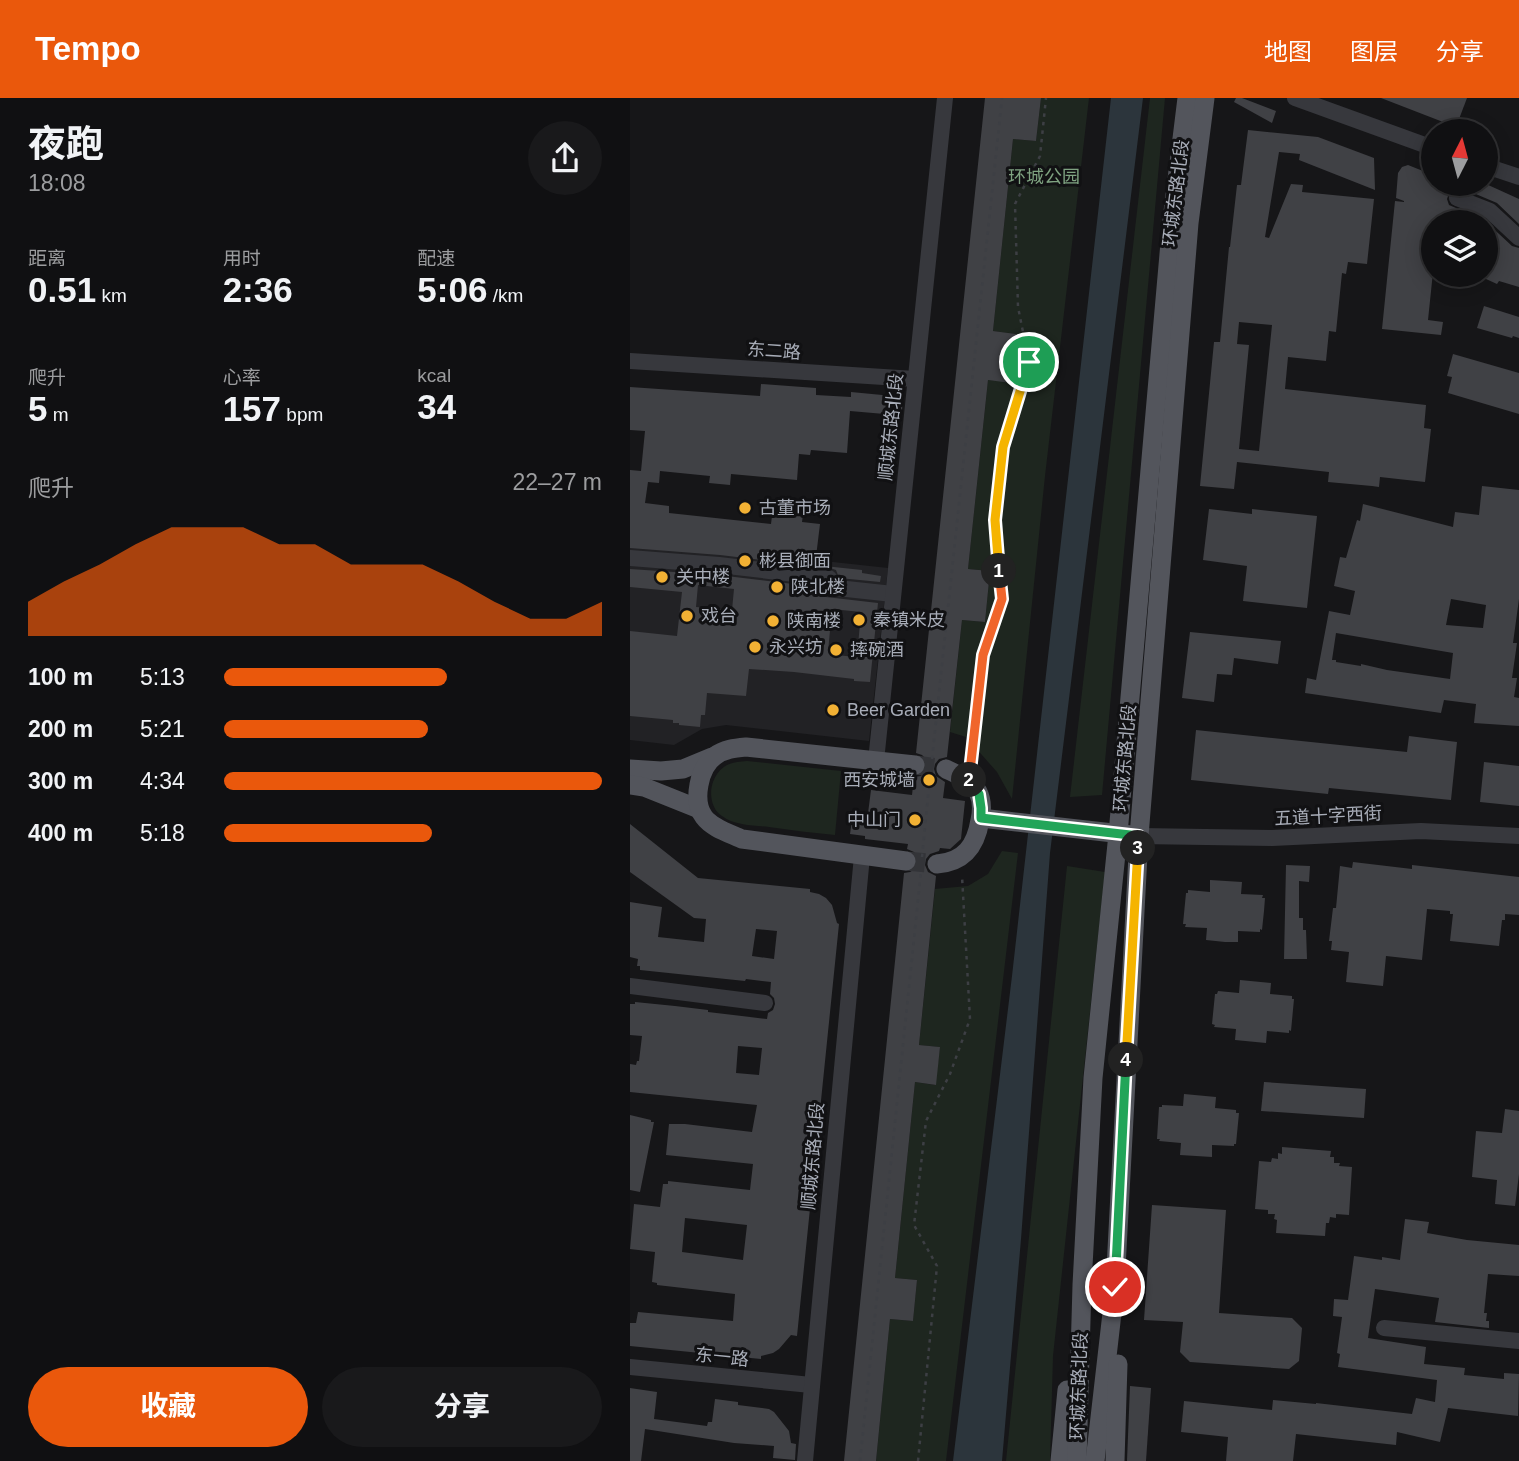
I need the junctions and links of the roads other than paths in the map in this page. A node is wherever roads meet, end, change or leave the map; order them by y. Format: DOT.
graph roads {
  1 [pos="945,98"];
  2 [pos="1187,98"];
  3 [pos="1205,98"];
  4 [pos="1295,98"];
  5 [pos="1421,144"];
  6 [pos="1498,170"];
  7 [pos="1519,177"];
  8 [pos="1458,196"];
  9 [pos="1519,239"];
  10 [pos="630,361"];
  11 [pos="915,379"];
  12 [pos="630,558"];
  13 [pos="893,594"];
  14 [pos="712,757"];
  15 [pos="876,761"];
  16 [pos="630,769"];
  17 [pos="630,785"];
  18 [pos="699,809"];
  19 [pos="981,818"];
  20 [pos="1118,834"];
  21 [pos="1519,835"];
  22 [pos="1139,836"];
  23 [pos="862,856"];
  24 [pos="630,986"];
  25 [pos="765,1003"];
  26 [pos="1082,1285"];
  27 [pos="1115,1287"];
  28 [pos="1384,1328"];
  29 [pos="1519,1341"];
  30 [pos="630,1367"];
  31 [pos="811,1385"];
  32 [pos="805,1461"];
  33 [pos="1060,1461"];
  34 [pos="1077,1461"];
  35 [pos="1095,1461"];
  36 [pos="1115,1461"];
  1 -- 11 [label="street, 顺城东路北段"];
  2 -- 20 [label="main road, 环城东路北段"];
  3 -- 22 [label="main road, 环城东路北段"];
  4 -- 5 [label="street"];
  6 -- 7 [label="street"];
  8 -- 9 [label="street"];
  10 -- 11 [label="street, 东二路"];
  11 -- 13 [label="street, 顺城东路北段"];
  12 -- 13 [label="street"];
  13 -- 15 [label="street, 顺城东路北段"];
  14 -- 15 [label="main road"];
  14 -- 16 [label="main road"];
  14 -- 18 [label="main road"];
  15 -- 19 [label="main road"];
  17 -- 18 [label="main road"];
  18 -- 23 [label="main road"];
  19 -- 20 [label="main road"];
  19 -- 23 [label="main road"];
  20 -- 22 [label="main road"];
  20 -- 26 [label="main road, 环城东路北段"];
  21 -- 22 [label="street, 五道十字西街"];
  22 -- 27 [label="main road, 环城东路北段"];
  23 -- 31 [label="street, 顺城东路北段"];
  24 -- 25 [label="street"];
  26 -- 33 [label="main road"];
  26 -- 34 [label="main road, 环城东路北段"];
  27 -- 35 [label="main road, 环城东路北段"];
  27 -- 36 [label="main road"];
  28 -- 29 [label="street"];
  30 -- 31 [label="street, 东一路"];
  31 -- 32 [label="street, 顺城东路北段"];
}
